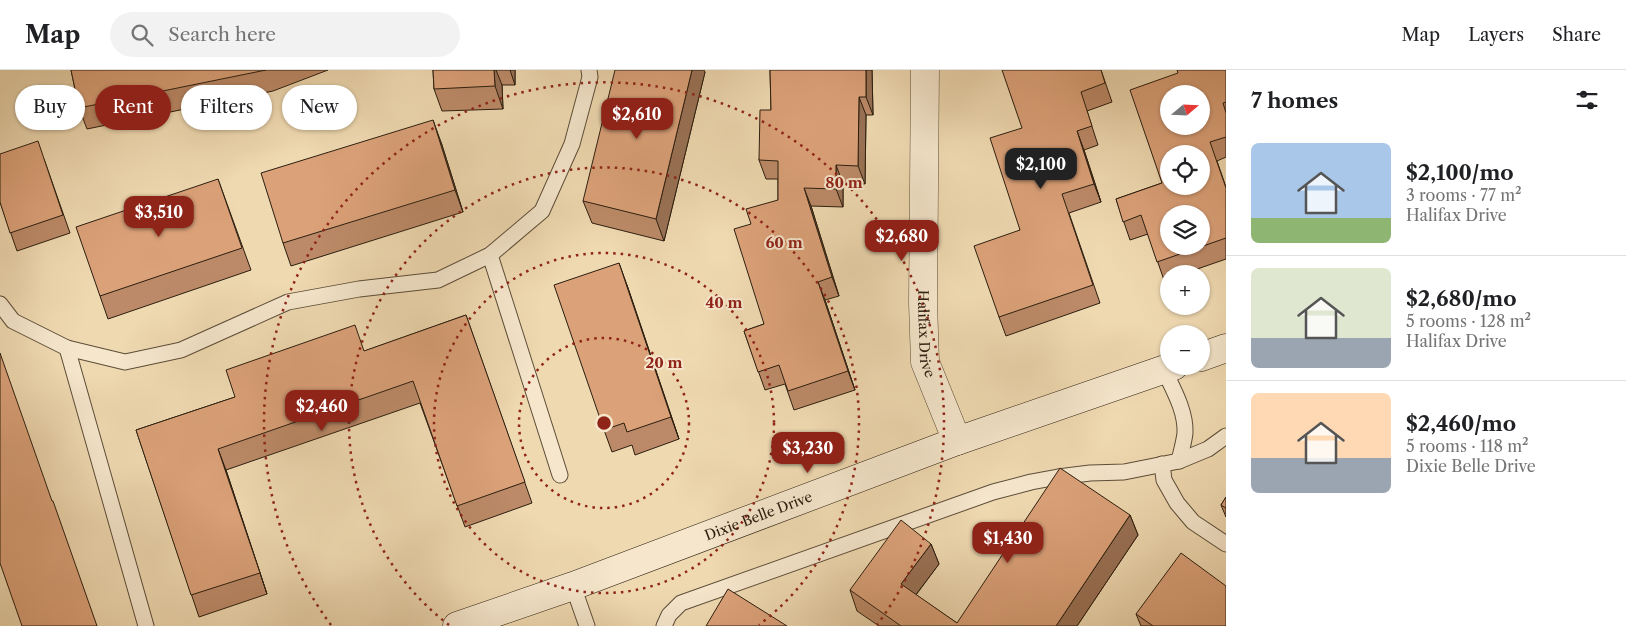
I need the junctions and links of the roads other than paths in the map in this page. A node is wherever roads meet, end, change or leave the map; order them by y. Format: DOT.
graph roads {
  1 [pos="589,70"];
  2 [pos="925,70"];
  3 [pos="490,255"];
  4 [pos="0,304"];
  5 [pos="67,348"];
  6 [pos="1226,348"];
  7 [pos="1210,354"];
  8 [pos="1160,371"];
  9 [pos="1171,375"];
  10 [pos="1226,436"];
  11 [pos="956,441"];
  12 [pos="1179,461"];
  13 [pos="1162,464"];
  14 [pos="560,475"];
  15 [pos="1226,544"];
  16 [pos="574,586"];
  17 [pos="146,626"];
  18 [pos="457,626"];
  19 [pos="587,626"];
  20 [pos="664,626"];
  1 -- 3 [label="lane"];
  2 -- 11 [label="street, Halifax Drive"];
  3 -- 5 [label="lane"];
  3 -- 14 [label="lane"];
  4 -- 5 [label="lane"];
  5 -- 17 [label="lane"];
  6 -- 7 [label="street"];
  8 -- 11 [label="street, Dixie Belle Drive"];
  9 -- 12 [label="lane"];
  10 -- 12 [label="lane"];
  11 -- 16 [label="street, Dixie Belle Drive"];
  12 -- 13 [label="lane"];
  13 -- 15 [label="lane"];
  13 -- 20 [label="lane"];
  16 -- 18 [label="street, Dixie Belle Drive"];
  16 -- 19 [label="lane"];
}
